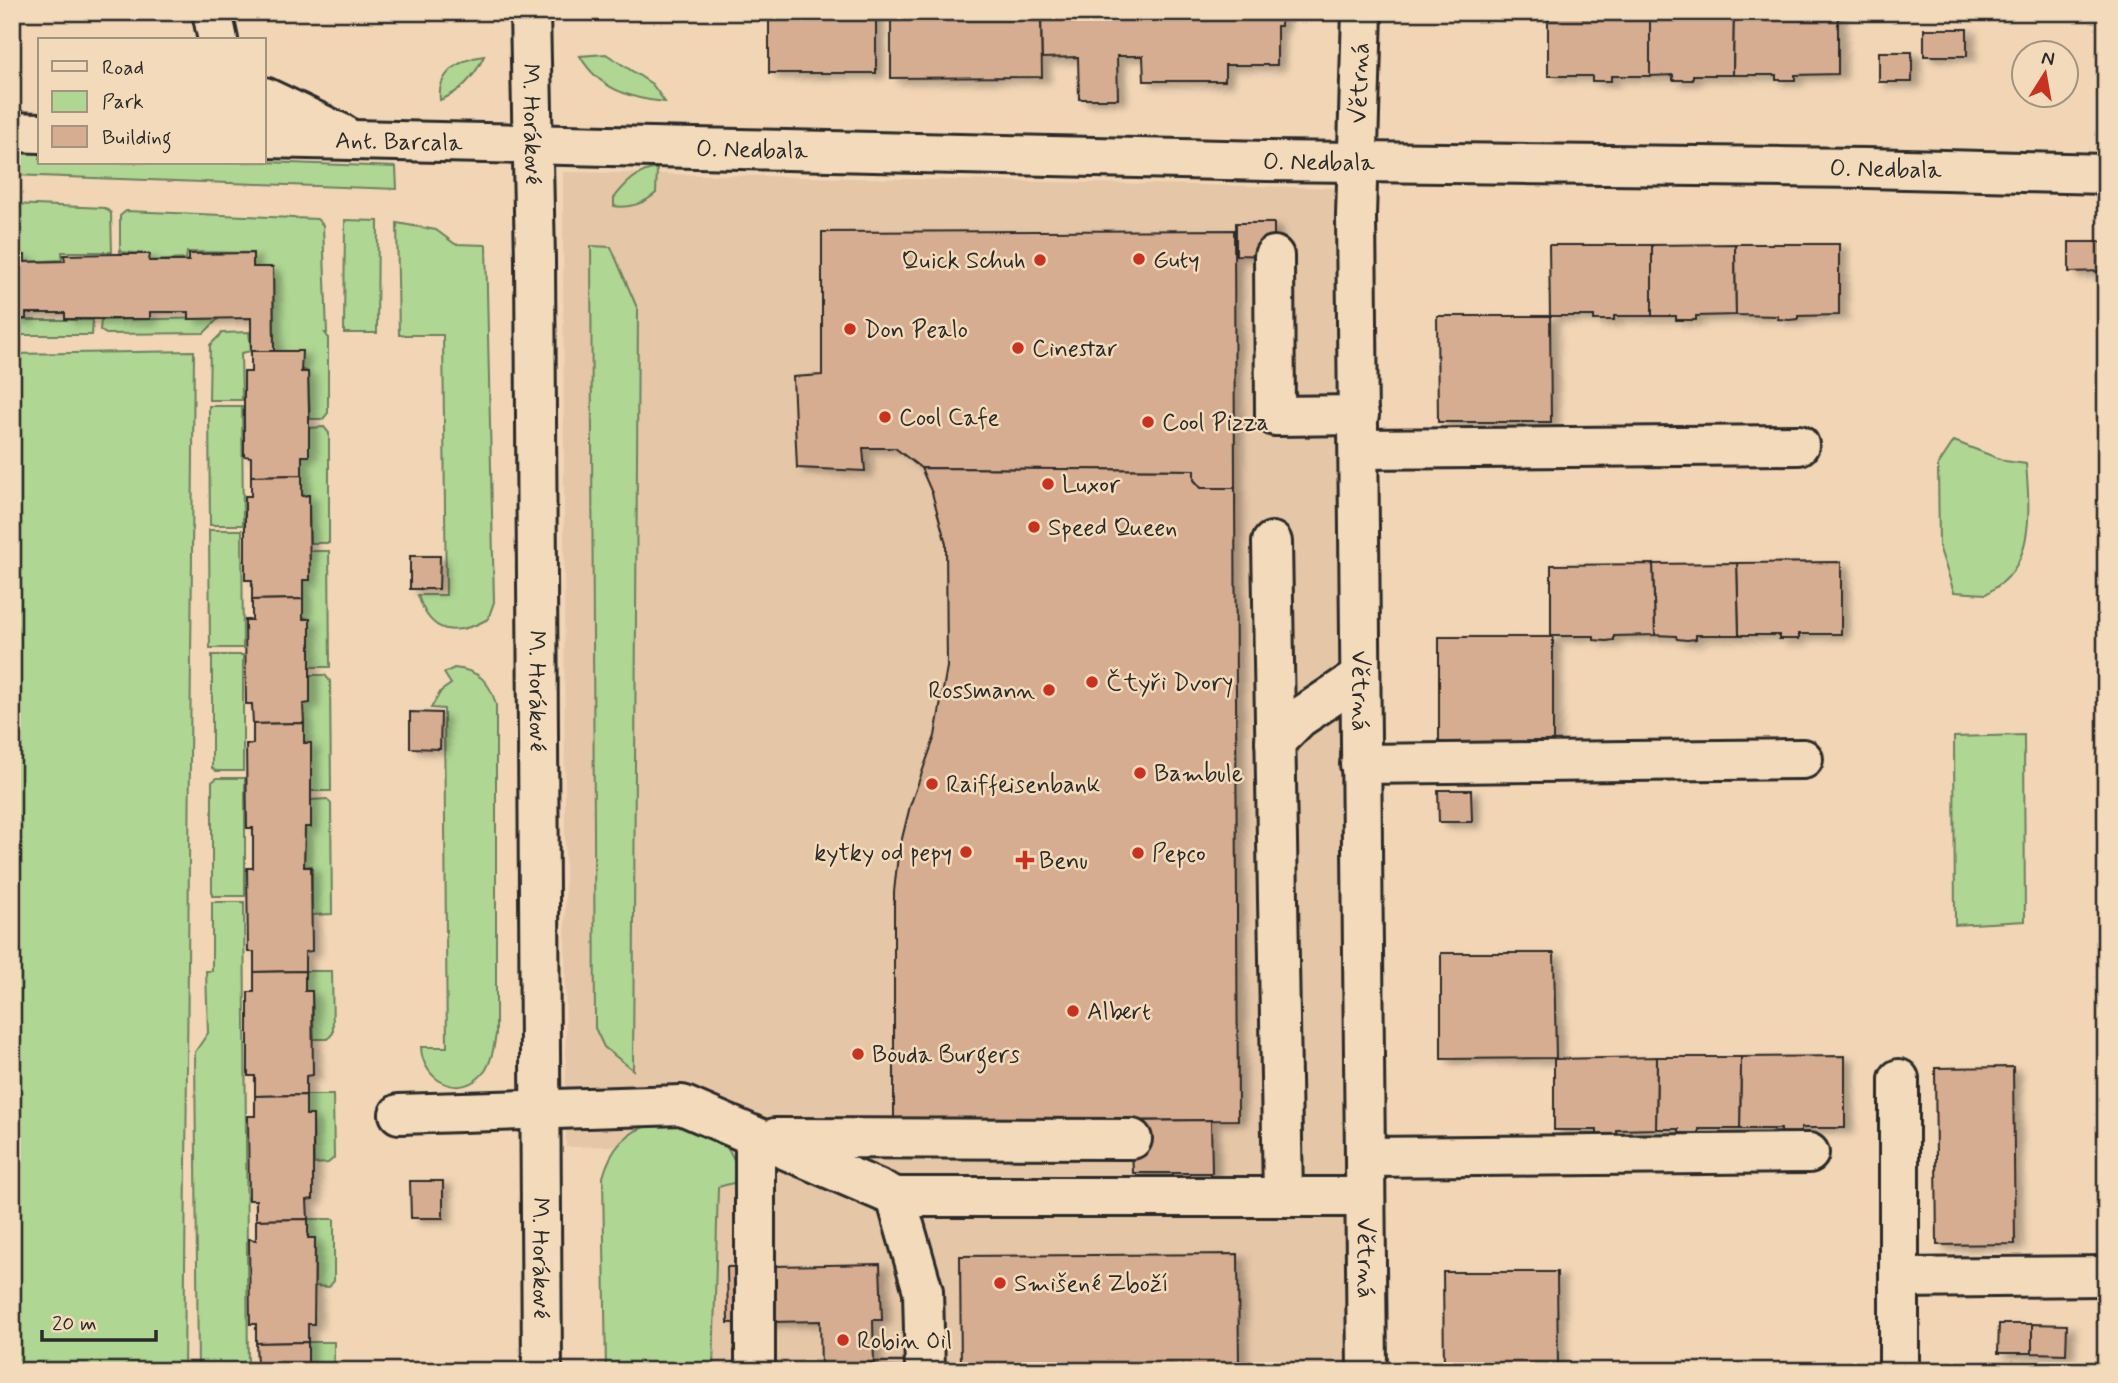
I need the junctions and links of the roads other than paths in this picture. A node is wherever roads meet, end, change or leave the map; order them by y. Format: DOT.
graph roads {
  1 [pos="530,12"];
  2 [pos="1362,12"];
  3 [pos="266,98"];
  4 [pos="12,132"];
  5 [pos="38,132"];
  6 [pos="266,138"];
  7 [pos="353,140"];
  8 [pos="532,144"];
  9 [pos="1357,162"];
  10 [pos="2106,174"];
  11 [pos="1274,256"];
  12 [pos="1359,432"];
  13 [pos="1799,445"];
  14 [pos="1272,542"];
  15 [pos="1360,677"];
  16 [pos="1276,742"];
  17 [pos="1802,759"];
  18 [pos="1360,764"];
  19 [pos="1899,1079"];
  20 [pos="540,1108"];
  21 [pos="399,1114"];
  22 [pos="755,1138"];
  23 [pos="1132,1139"];
  24 [pos="1809,1153"];
  25 [pos="1365,1157"];
  26 [pos="1364,1196"];
  27 [pos="895,1197"];
  28 [pos="1283,1197"];
  29 [pos="2106,1276"];
  30 [pos="1899,1278"];
  31 [pos="542,1371"];
  32 [pos="755,1371"];
  33 [pos="925,1371"];
  34 [pos="1367,1371"];
  35 [pos="1899,1371"];
  1 -- 8 [label="street, M. Horákové"];
  2 -- 9 [label="street, Větrná"];
  3 -- 7 [label="street"];
  4 -- 5 [label="street"];
  6 -- 7 [label="street, Ant. Barcala"];
  7 -- 8 [label="street, Ant. Barcala"];
  8 -- 9 [label="street, O. Nedbala"];
  8 -- 20 [label="street, M. Horákové"];
  9 -- 10 [label="street, O. Nedbala"];
  9 -- 12 [label="street, Větrná"];
  11 -- 12 [label="street"];
  12 -- 13 [label="street"];
  12 -- 15 [label="street, Větrná"];
  14 -- 16 [label="street"];
  15 -- 16 [label="street"];
  15 -- 18 [label="street, Větrná"];
  16 -- 28 [label="street"];
  17 -- 18 [label="street"];
  18 -- 25 [label="street, Větrná"];
  19 -- 30 [label="street"];
  20 -- 21 [label="street"];
  20 -- 22 [label="street"];
  20 -- 31 [label="street, M. Horákové"];
  22 -- 23 [label="street"];
  22 -- 27 [label="street"];
  22 -- 32 [label="street"];
  24 -- 25 [label="street"];
  25 -- 26 [label="street, Větrná"];
  26 -- 28 [label="street"];
  26 -- 34 [label="street, Větrná"];
  27 -- 28 [label="street"];
  27 -- 33 [label="street"];
  29 -- 30 [label="street"];
  30 -- 35 [label="street"];
}
